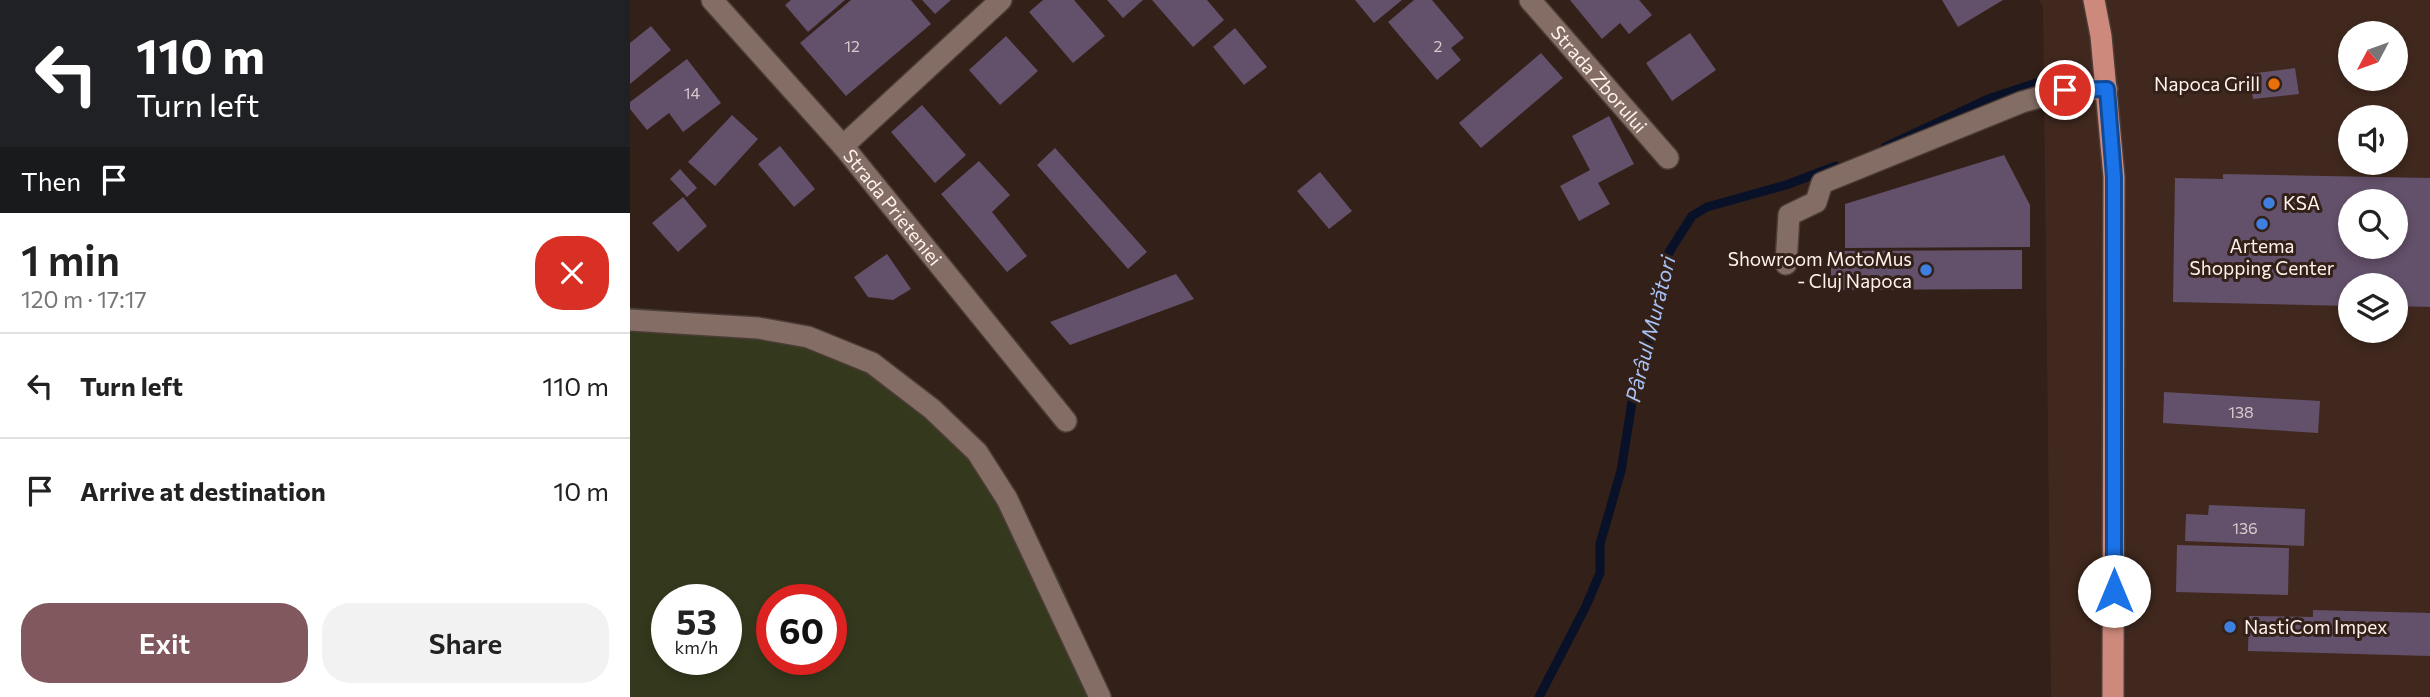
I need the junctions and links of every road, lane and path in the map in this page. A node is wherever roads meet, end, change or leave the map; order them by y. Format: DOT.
graph roads {
  1 [pos="712,0"];
  2 [pos="1001,0"];
  3 [pos="1530,0"];
  4 [pos="2094,0"];
  5 [pos="2107,89"];
  6 [pos="843,146"];
  7 [pos="1668,158"];
  8 [pos="1786,264"];
  9 [pos="630,320"];
  10 [pos="1066,421"];
  11 [pos="1100,697"];
  12 [pos="2113,697"];
  1 -- 6 [label="street, Strada Prieteniei"];
  2 -- 6 [label="street"];
  3 -- 7 [label="street, Strada Zborului"];
  4 -- 5 [label="main road"];
  5 -- 8 [label="street"];
  5 -- 12 [label="main road"];
  6 -- 10 [label="street, Strada Prieteniei"];
  9 -- 11 [label="street"];
}
